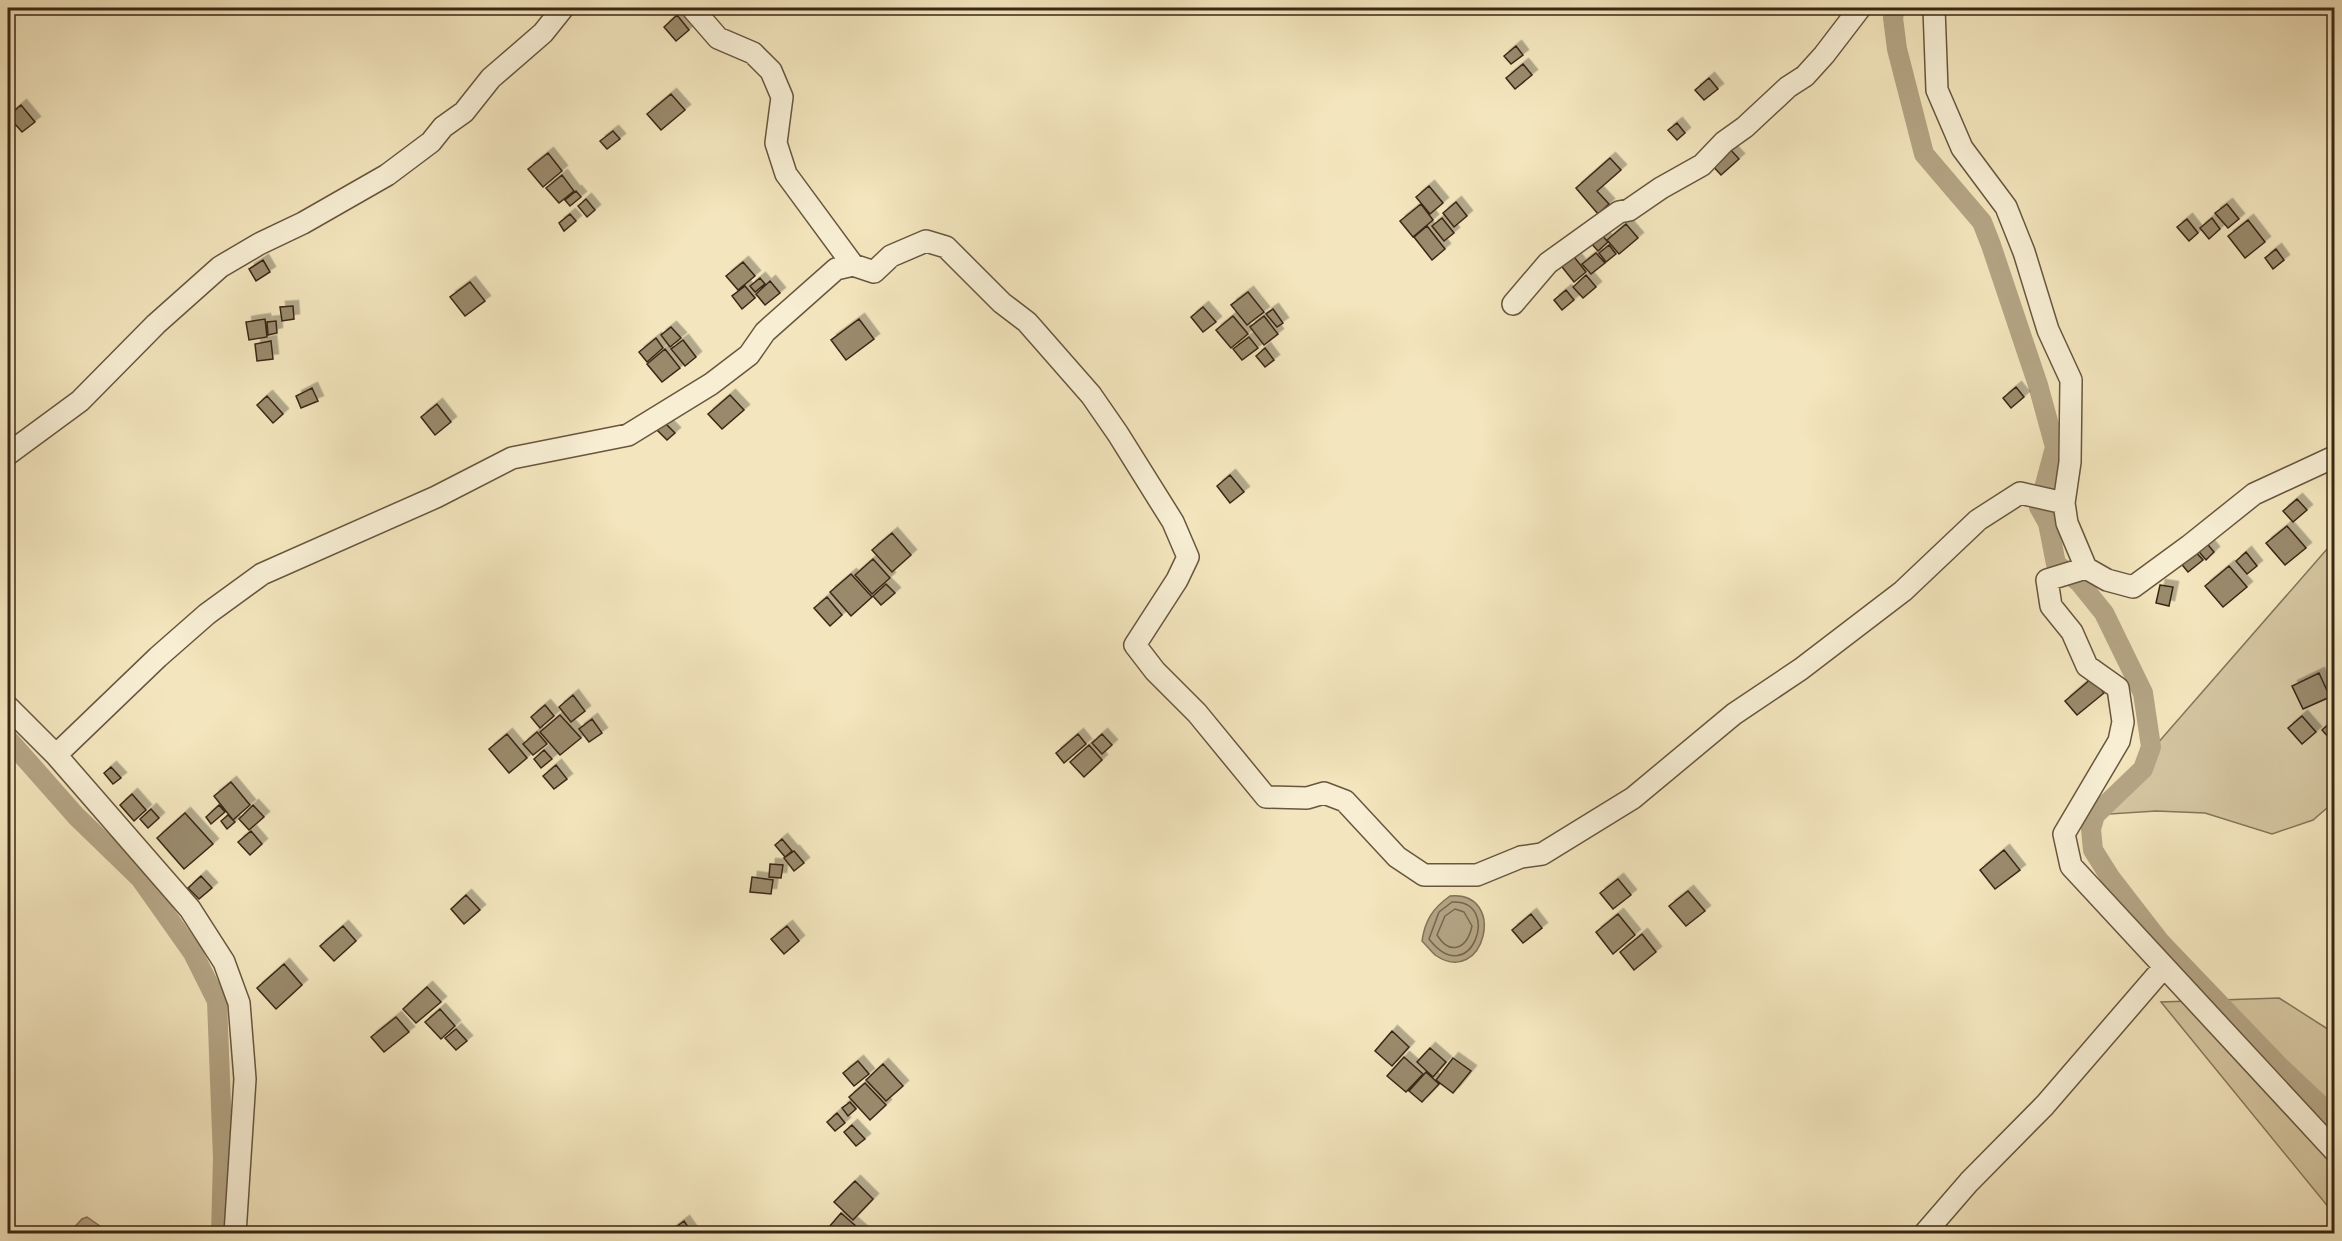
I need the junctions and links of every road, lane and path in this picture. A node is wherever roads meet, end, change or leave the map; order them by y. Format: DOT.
graph roads {
  1 [pos="563,8"];
  2 [pos="692,8"];
  3 [pos="1860,8"];
  4 [pos="1934,8"];
  5 [pos="853,265"];
  6 [pos="1513,304"];
  7 [pos="8,454"];
  8 [pos="2334,457"];
  9 [pos="2064,504"];
  10 [pos="2086,568"];
  11 [pos="8,707"];
  12 [pos="56,755"];
  13 [pos="2164,967"];
  14 [pos="2334,1150"];
  15 [pos="235,1233"];
  16 [pos="1924,1233"];
  1 -- 7 [label="street"];
  2 -- 5 [label="street"];
  3 -- 6 [label="street"];
  4 -- 9 [label="street"];
  5 -- 9 [label="street"];
  5 -- 12 [label="street"];
  8 -- 10 [label="street"];
  9 -- 10 [label="street"];
  10 -- 13 [label="street"];
  11 -- 12 [label="street"];
  12 -- 15 [label="street"];
  13 -- 14 [label="street"];
  13 -- 16 [label="street"];
}
